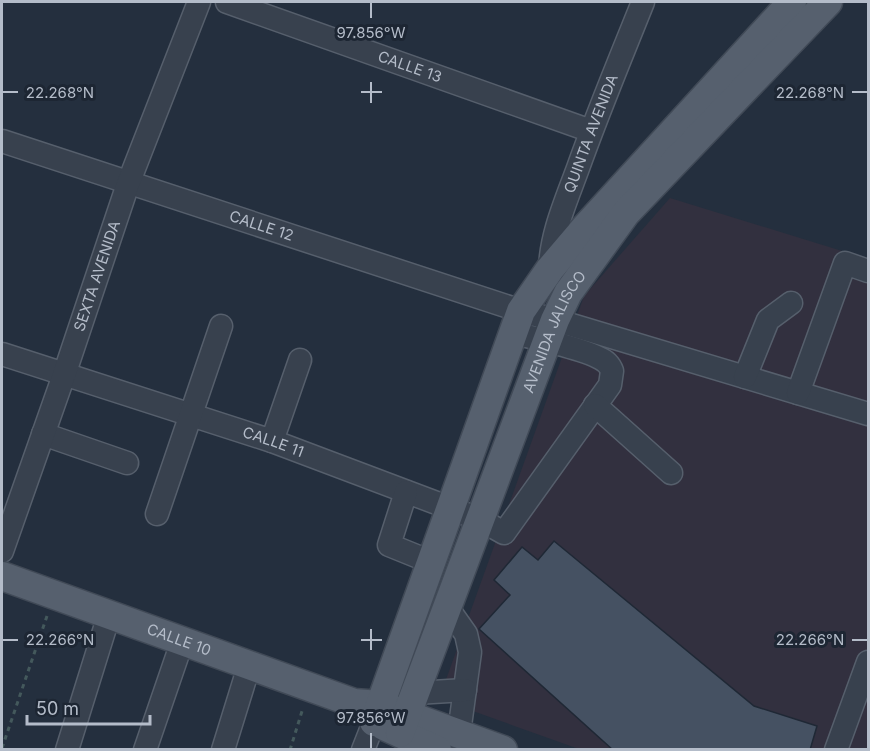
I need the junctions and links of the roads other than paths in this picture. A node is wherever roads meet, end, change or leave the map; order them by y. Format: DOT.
graph roads {
  1 [pos="199,2"];
  2 [pos="227,2"];
  3 [pos="643,2"];
  4 [pos="792,2"];
  5 [pos="828,2"];
  6 [pos="591,131"];
  7 [pos="2,141"];
  8 [pos="128,184"];
  9 [pos="550,269"];
  10 [pos="868,271"];
  11 [pos="791,303"];
  12 [pos="517,322"];
  13 [pos="220,326"];
  14 [pos="551,330"];
  15 [pos="2,354"];
  16 [pos="300,360"];
  17 [pos="64,375"];
  18 [pos="745,377"];
  19 [pos="798,393"];
  20 [pos="595,405"];
  21 [pos="190,414"];
  22 [pos="868,414"];
  23 [pos="43,434"];
  24 [pos="272,441"];
  25 [pos="127,463"];
  26 [pos="671,472"];
  27 [pos="406,492"];
  28 [pos="450,508"];
  29 [pos="157,514"];
  30 [pos="479,519"];
  31 [pos="2,551"];
  32 [pos="431,562"];
  33 [pos="2,576"];
  34 [pos="447,607"];
  35 [pos="109,615"];
  36 [pos="182,642"];
  37 [pos="868,662"];
  38 [pos="249,666"];
  39 [pos="465,690"];
  40 [pos="369,710"];
  41 [pos="408,714"];
  42 [pos="448,741"];
  43 [pos="67,750"];
  44 [pos="145,750"];
  45 [pos="223,750"];
  46 [pos="363,750"];
  47 [pos="503,750"];
  48 [pos="836,750"];
  1 -- 8 [label="street, SEXTA AVENIDA"];
  2 -- 6 [label="street, CALLE 13"];
  3 -- 6 [label="street, QUINTA AVENIDA"];
  4 -- 9 [label="main road, AVENIDA JALISCO"];
  5 -- 14 [label="main road, AVENIDA JALISCO"];
  6 -- 9 [label="street, QUINTA AVENIDA"];
  7 -- 8 [label="street, CALLE 12"];
  8 -- 12 [label="street, CALLE 12"];
  8 -- 17 [label="street, SEXTA AVENIDA"];
  9 -- 12 [label="main road, AVENIDA JALISCO"];
  10 -- 19 [label="street"];
  11 -- 18 [label="street"];
  12 -- 14 [label="street, CALLE 12"];
  12 -- 28 [label="main road, AVENIDA JALISCO"];
  13 -- 21 [label="street"];
  14 -- 18 [label="street"];
  14 -- 20 [label="street"];
  14 -- 30 [label="main road, AVENIDA JALISCO"];
  15 -- 17 [label="street, CALLE 11"];
  16 -- 24 [label="street"];
  17 -- 21 [label="street, CALLE 11"];
  17 -- 23 [label="street, SEXTA AVENIDA"];
  18 -- 19 [label="street"];
  19 -- 22 [label="street"];
  20 -- 26 [label="street"];
  20 -- 30 [label="street, CALLE 11"];
  21 -- 24 [label="street, CALLE 11"];
  21 -- 29 [label="street"];
  23 -- 25 [label="street"];
  23 -- 31 [label="street, SEXTA AVENIDA"];
  24 -- 27 [label="street, CALLE 11"];
  27 -- 28 [label="street, CALLE 11"];
  27 -- 32 [label="street"];
  28 -- 30 [label="street, CALLE 11"];
  28 -- 32 [label="main road, AVENIDA JALISCO"];
  30 -- 34 [label="main road, AVENIDA JALISCO"];
  32 -- 40 [label="main road, AVENIDA JALISCO"];
  33 -- 35 [label="main road, CALLE 10"];
  34 -- 39 [label="street"];
  34 -- 41 [label="main road, AVENIDA JALISCO"];
  35 -- 36 [label="main road, CALLE 10"];
  35 -- 43 [label="street"];
  36 -- 38 [label="main road, CALLE 10"];
  36 -- 44 [label="street"];
  37 -- 48 [label="street"];
  38 -- 40 [label="main road, CALLE 10"];
  38 -- 45 [label="street"];
  39 -- 41 [label="street"];
  39 -- 42 [label="street"];
  40 -- 41 [label="main road, CALLE 10"];
  40 -- 46 [label="street"];
  41 -- 42 [label="main road, CALLE 10"];
  42 -- 47 [label="main road, CALLE 10"];
}
